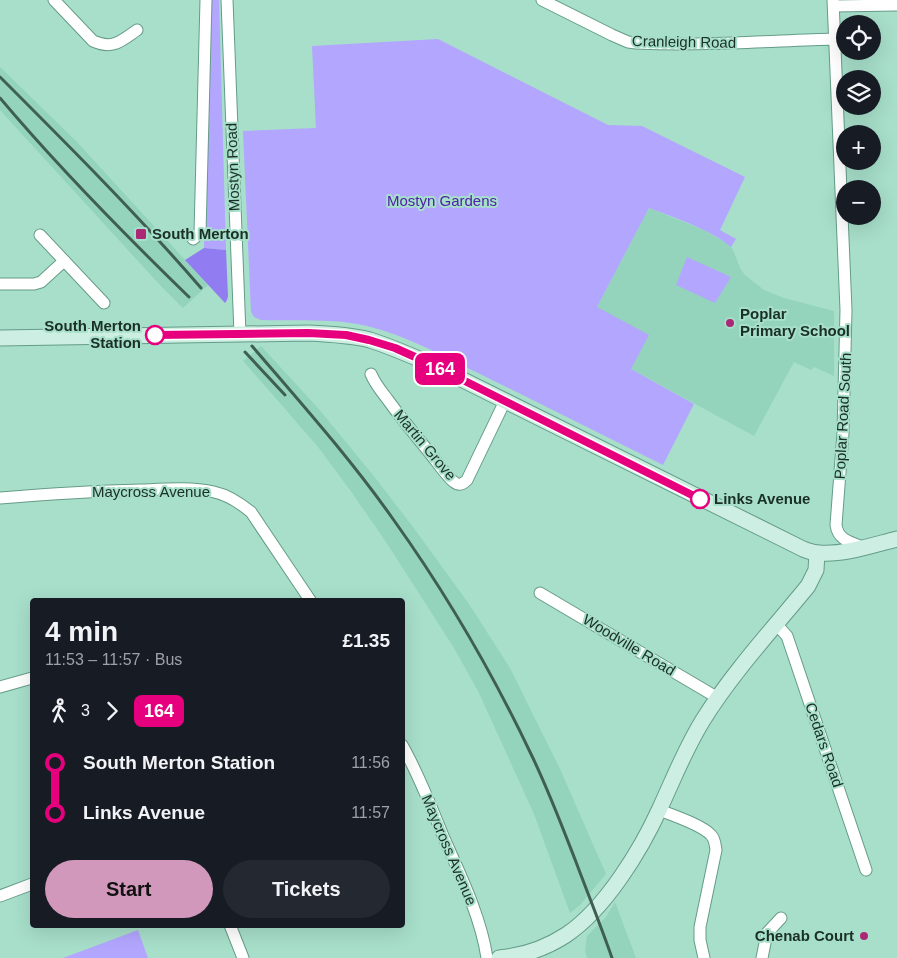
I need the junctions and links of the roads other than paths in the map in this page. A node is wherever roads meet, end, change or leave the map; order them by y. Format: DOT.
graph roads {
  1 [pos="54,0"];
  2 [pos="206,0"];
  3 [pos="227,0"];
  4 [pos="542,0"];
  5 [pos="834,3"];
  6 [pos="897,5"];
  7 [pos="138,30"];
  8 [pos="835,39"];
  9 [pos="40,235"];
  10 [pos="193,239"];
  11 [pos="64,261"];
  12 [pos="0,284"];
  13 [pos="104,303"];
  14 [pos="240,334"];
  15 [pos="0,338"];
  16 [pos="371,374"];
  17 [pos="505,401"];
  18 [pos="0,498"];
  19 [pos="897,539"];
  20 [pos="863,547"];
  21 [pos="817,553"];
  22 [pos="540,593"];
  23 [pos="309,598"];
  24 [pos="777,625"];
  25 [pos="30,679"];
  26 [pos="0,687"];
  27 [pos="718,698"];
  28 [pos="405,751"];
  29 [pos="659,810"];
  30 [pos="866,870"];
  31 [pos="30,885"];
  32 [pos="0,896"];
  33 [pos="781,918"];
  34 [pos="231,928"];
  35 [pos="243,958"];
  36 [pos="487,958"];
  37 [pos="498,958"];
  38 [pos="704,958"];
  39 [pos="762,958"];
  1 -- 7 [label="street"];
  2 -- 10 [label="street, Mostyn Road"];
  3 -- 14 [label="street, Mostyn Road"];
  4 -- 8 [label="street, Cranleigh Road"];
  5 -- 6 [label="street"];
  5 -- 8 [label="street, Poplar Road South"];
  8 -- 20 [label="street, Poplar Road South"];
  9 -- 11 [label="street"];
  11 -- 12 [label="street"];
  11 -- 13 [label="street"];
  14 -- 15 [label="main road"];
  14 -- 17 [label="main road"];
  16 -- 17 [label="street, Martin Grove"];
  17 -- 21 [label="main road"];
  18 -- 23 [label="street, Maycross Avenue"];
  19 -- 20 [label="main road"];
  20 -- 21 [label="main road"];
  21 -- 24 [label="main road"];
  22 -- 27 [label="street, Woodville Road"];
  24 -- 27 [label="main road"];
  24 -- 30 [label="street, Cedars Road"];
  25 -- 26 [label="street"];
  27 -- 29 [label="main road"];
  28 -- 36 [label="street, Maycross Avenue"];
  29 -- 37 [label="main road"];
  29 -- 38 [label="street"];
  31 -- 32 [label="street"];
  33 -- 39 [label="street"];
  34 -- 35 [label="street"];
}
